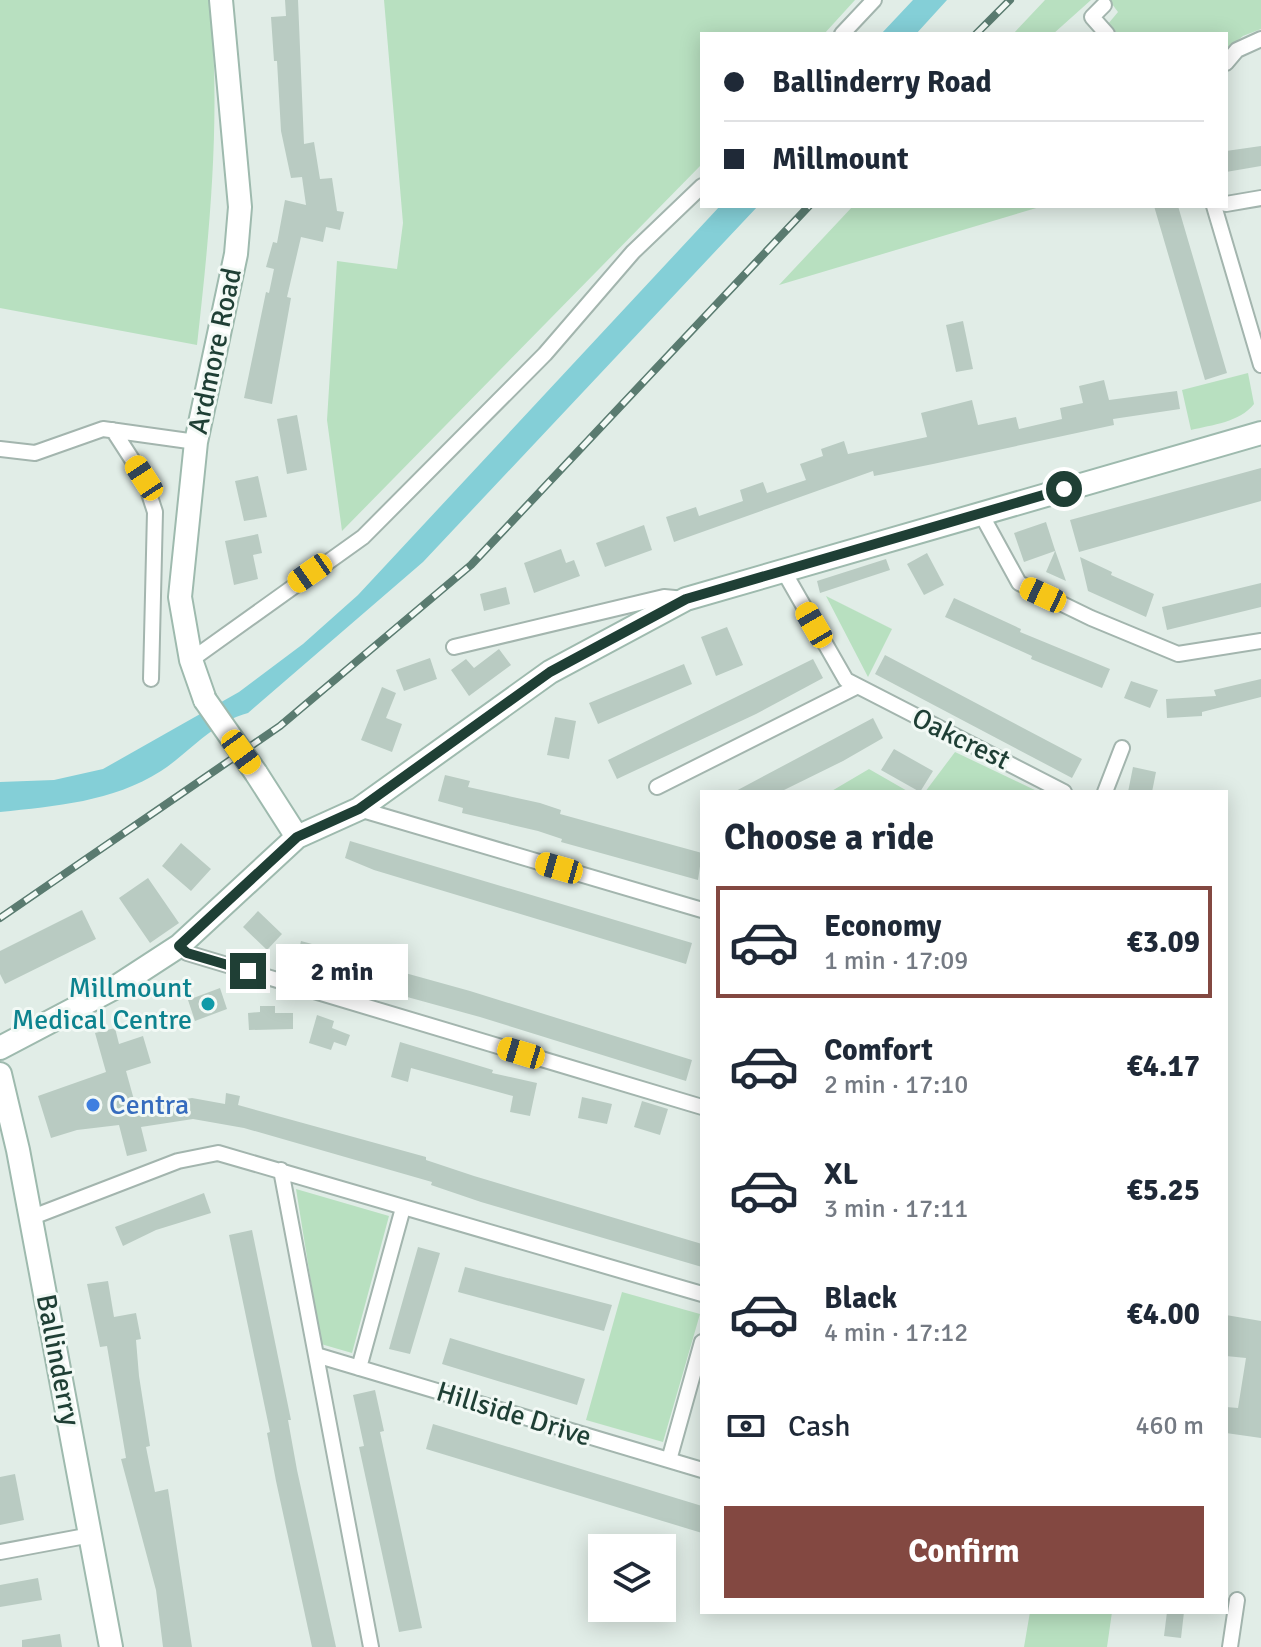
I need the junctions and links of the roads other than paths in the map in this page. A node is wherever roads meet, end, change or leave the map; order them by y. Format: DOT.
graph roads {
  1 [pos="221,0"];
  2 [pos="874,0"];
  3 [pos="1104,5"];
  4 [pos="844,32"];
  5 [pos="1105,32"];
  6 [pos="1261,39"];
  7 [pos="1228,61"];
  8 [pos="700,188"];
  9 [pos="1261,198"];
  10 [pos="1228,204"];
  11 [pos="1216,208"];
  12 [pos="1261,365"];
  13 [pos="113,430"];
  14 [pos="1261,433"];
  15 [pos="196,442"];
  16 [pos="0,449"];
  17 [pos="980,512"];
  18 [pos="783,570"];
  19 [pos="686,599"];
  20 [pos="1261,641"];
  21 [pos="454,647"];
  22 [pos="191,660"];
  23 [pos="151,679"];
  24 [pos="856,687"];
  25 [pos="1122,748"];
  26 [pos="657,787"];
  27 [pos="1060,790"];
  28 [pos="1106,790"];
  29 [pos="359,809"];
  30 [pos="297,837"];
  31 [pos="700,909"];
  32 [pos="179,946"];
  33 [pos="0,1048"];
  34 [pos="0,1074"];
  35 [pos="700,1106"];
  36 [pos="281,1170"];
  37 [pos="403,1208"];
  38 [pos="30,1218"];
  39 [pos="700,1293"];
  40 [pos="700,1349"];
  41 [pos="316,1355"];
  42 [pos="359,1368"];
  43 [pos="669,1460"];
  44 [pos="700,1469"];
  45 [pos="91,1535"];
  46 [pos="0,1552"];
  47 [pos="1237,1600"];
  48 [pos="111,1647"];
  49 [pos="371,1647"];
  50 [pos="1230,1647"];
  1 -- 15 [label="street, Ardmore Road"];
  2 -- 4 [label="street"];
  3 -- 5 [label="street"];
  6 -- 7 [label="street"];
  8 -- 22 [label="street"];
  9 -- 10 [label="street"];
  11 -- 12 [label="street"];
  13 -- 15 [label="street"];
  13 -- 16 [label="street"];
  13 -- 23 [label="street"];
  14 -- 17 [label="street"];
  15 -- 22 [label="street, Ardmore Road"];
  17 -- 18 [label="street"];
  17 -- 20 [label="street"];
  18 -- 19 [label="street"];
  18 -- 24 [label="street, Oakcrest"];
  19 -- 21 [label="street"];
  19 -- 29 [label="street"];
  22 -- 30 [label="street, Ardmore Road, bridge"];
  24 -- 26 [label="street"];
  24 -- 27 [label="street, Oakcrest"];
  25 -- 28 [label="street"];
  29 -- 30 [label="street"];
  29 -- 31 [label="street"];
  30 -- 32 [label="street"];
  32 -- 33 [label="street"];
  32 -- 35 [label="street"];
  34 -- 38 [label="street, Ballinderry"];
  36 -- 37 [label="street"];
  36 -- 38 [label="street"];
  36 -- 41 [label="street"];
  37 -- 39 [label="street"];
  37 -- 42 [label="street"];
  38 -- 45 [label="street, Ballinderry"];
  40 -- 43 [label="street"];
  41 -- 42 [label="street, Hillside Drive"];
  41 -- 49 [label="street"];
  42 -- 43 [label="street, Hillside Drive"];
  43 -- 44 [label="street, Hillside Drive"];
  45 -- 46 [label="street"];
  45 -- 48 [label="street, Ballinderry"];
  47 -- 50 [label="street"];
}
